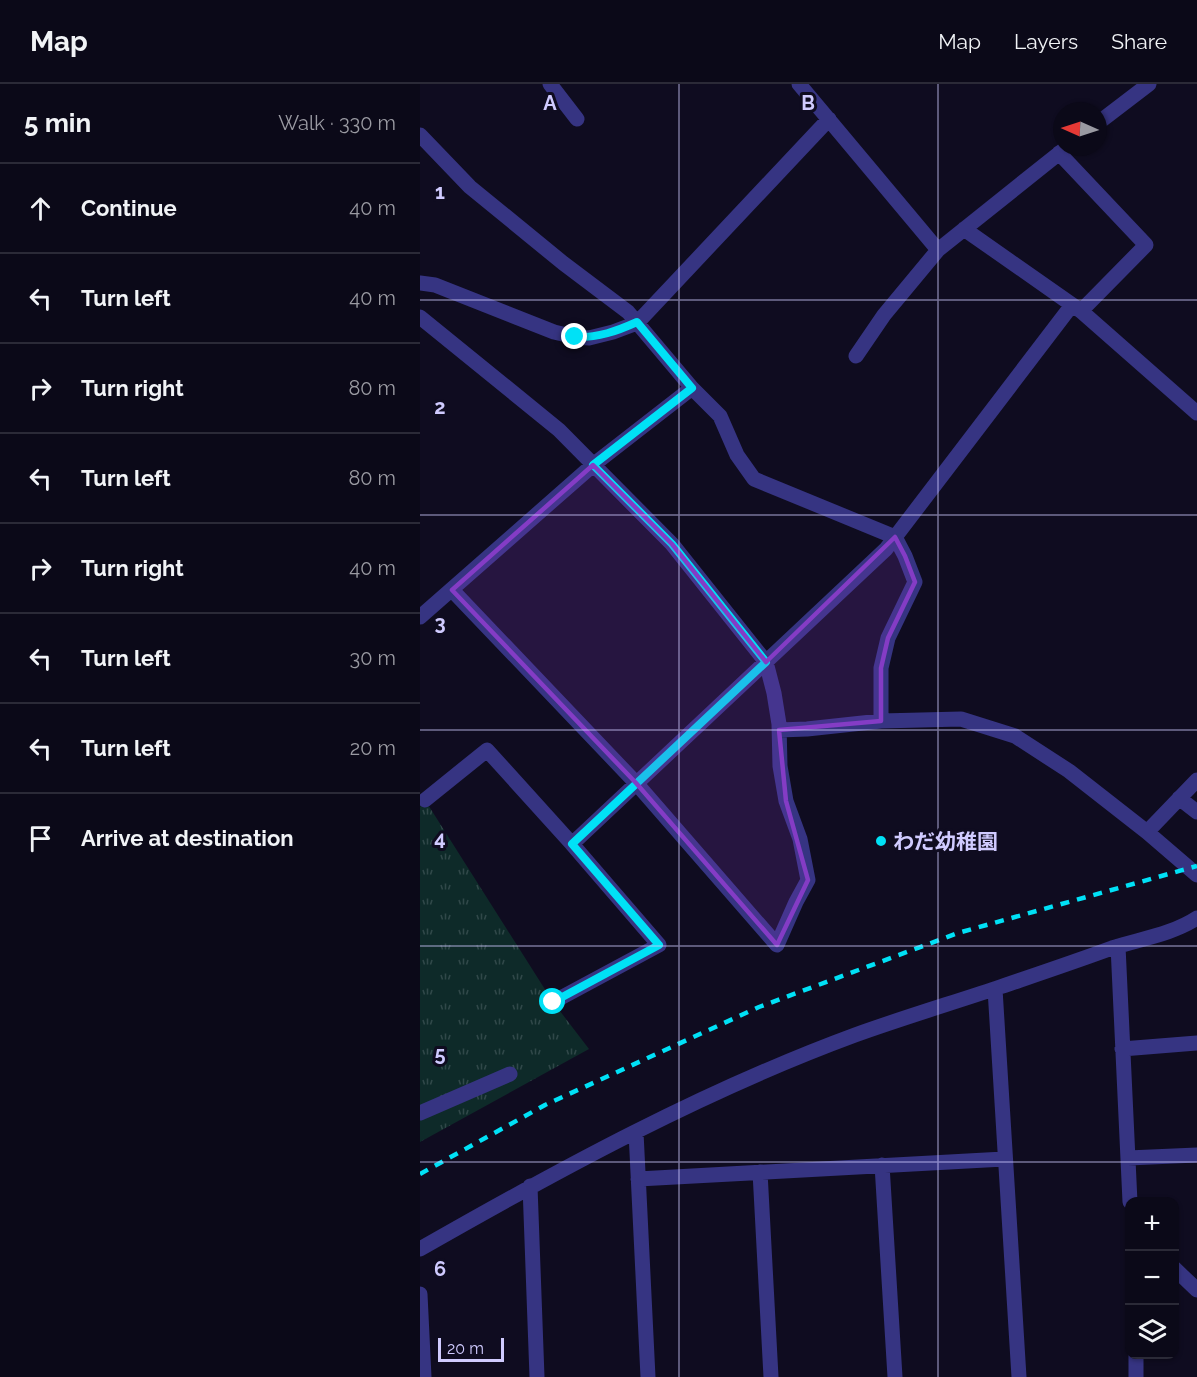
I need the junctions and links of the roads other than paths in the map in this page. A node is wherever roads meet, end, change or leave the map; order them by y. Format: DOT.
graph roads {
  1 [pos="550,84"];
  2 [pos="799,84"];
  3 [pos="1149,84"];
  4 [pos="1107,116"];
  5 [pos="577,119"];
  6 [pos="829,120"];
  7 [pos="420,135"];
  8 [pos="1055,156"];
  9 [pos="1068,156"];
  10 [pos="964,229"];
  11 [pos="938,250"];
  12 [pos="420,283"];
  13 [pos="1077,308"];
  14 [pos="420,317"];
  15 [pos="637,322"];
  16 [pos="856,356"];
  17 [pos="692,388"];
  18 [pos="1197,412"];
  19 [pos="593,465"];
  20 [pos="895,537"];
  21 [pos="452,590"];
  22 [pos="420,617"];
  23 [pos="766,662"];
  24 [pos="881,721"];
  25 [pos="779,730"];
  26 [pos="1197,780"];
  27 [pos="636,783"];
  28 [pos="1179,798"];
  29 [pos="425,800"];
  30 [pos="1197,812"];
  31 [pos="1147,832"];
  32 [pos="572,844"];
  33 [pos="1197,875"];
  34 [pos="1197,918"];
  35 [pos="1118,946"];
  36 [pos="995,989"];
  37 [pos="553,1002"];
  38 [pos="1197,1043"];
  39 [pos="1122,1049"];
  40 [pos="510,1074"];
  41 [pos="420,1113"];
  42 [pos="636,1132"];
  43 [pos="1197,1155"];
  44 [pos="1128,1158"];
  45 [pos="1004,1159"];
  46 [pos="882,1165"];
  47 [pos="760,1172"];
  48 [pos="638,1179"];
  49 [pos="530,1186"];
  50 [pos="1130,1197"];
  51 [pos="420,1249"];
  52 [pos="1179,1273"];
  53 [pos="1197,1290"];
  54 [pos="420,1294"];
  55 [pos="1136,1359"];
  56 [pos="424,1377"];
  57 [pos="537,1377"];
  58 [pos="648,1377"];
  59 [pos="771,1377"];
  60 [pos="895,1377"];
  61 [pos="1019,1377"];
  62 [pos="1136,1377"];
  1 -- 5 [label="street"];
  2 -- 6 [label="street"];
  3 -- 4 [label="street"];
  6 -- 11 [label="street"];
  6 -- 15 [label="street"];
  7 -- 15 [label="street"];
  8 -- 10 [label="street"];
  9 -- 13 [label="street"];
  10 -- 11 [label="street"];
  10 -- 13 [label="street"];
  11 -- 16 [label="street"];
  12 -- 15 [label="street"];
  13 -- 18 [label="street"];
  13 -- 20 [label="street"];
  14 -- 19 [label="street"];
  15 -- 17 [label="street"];
  17 -- 19 [label="street"];
  17 -- 20 [label="street"];
  19 -- 21 [label="street"];
  19 -- 23 [label="street"];
  20 -- 23 [label="street"];
  20 -- 24 [label="street"];
  21 -- 22 [label="street"];
  21 -- 27 [label="street"];
  23 -- 25 [label="street"];
  23 -- 27 [label="street"];
  24 -- 25 [label="street"];
  24 -- 31 [label="street"];
  25 -- 27 [label="street"];
  26 -- 28 [label="street"];
  27 -- 32 [label="street"];
  28 -- 30 [label="street"];
  28 -- 31 [label="street"];
  29 -- 32 [label="street"];
  31 -- 33 [label="street"];
  32 -- 37 [label="street"];
  34 -- 35 [label="street"];
  35 -- 36 [label="street"];
  35 -- 39 [label="street"];
  36 -- 42 [label="street"];
  36 -- 45 [label="street"];
  38 -- 39 [label="street"];
  39 -- 44 [label="street"];
  40 -- 41 [label="street"];
  42 -- 48 [label="street"];
  42 -- 49 [label="street"];
  43 -- 44 [label="street"];
  44 -- 50 [label="street"];
  45 -- 46 [label="street"];
  45 -- 61 [label="street"];
  46 -- 47 [label="street"];
  46 -- 60 [label="street"];
  47 -- 48 [label="street"];
  47 -- 59 [label="street"];
  48 -- 58 [label="street"];
  49 -- 51 [label="street"];
  49 -- 57 [label="street"];
  52 -- 53 [label="street"];
  54 -- 56 [label="street"];
  55 -- 62 [label="street"];
}
